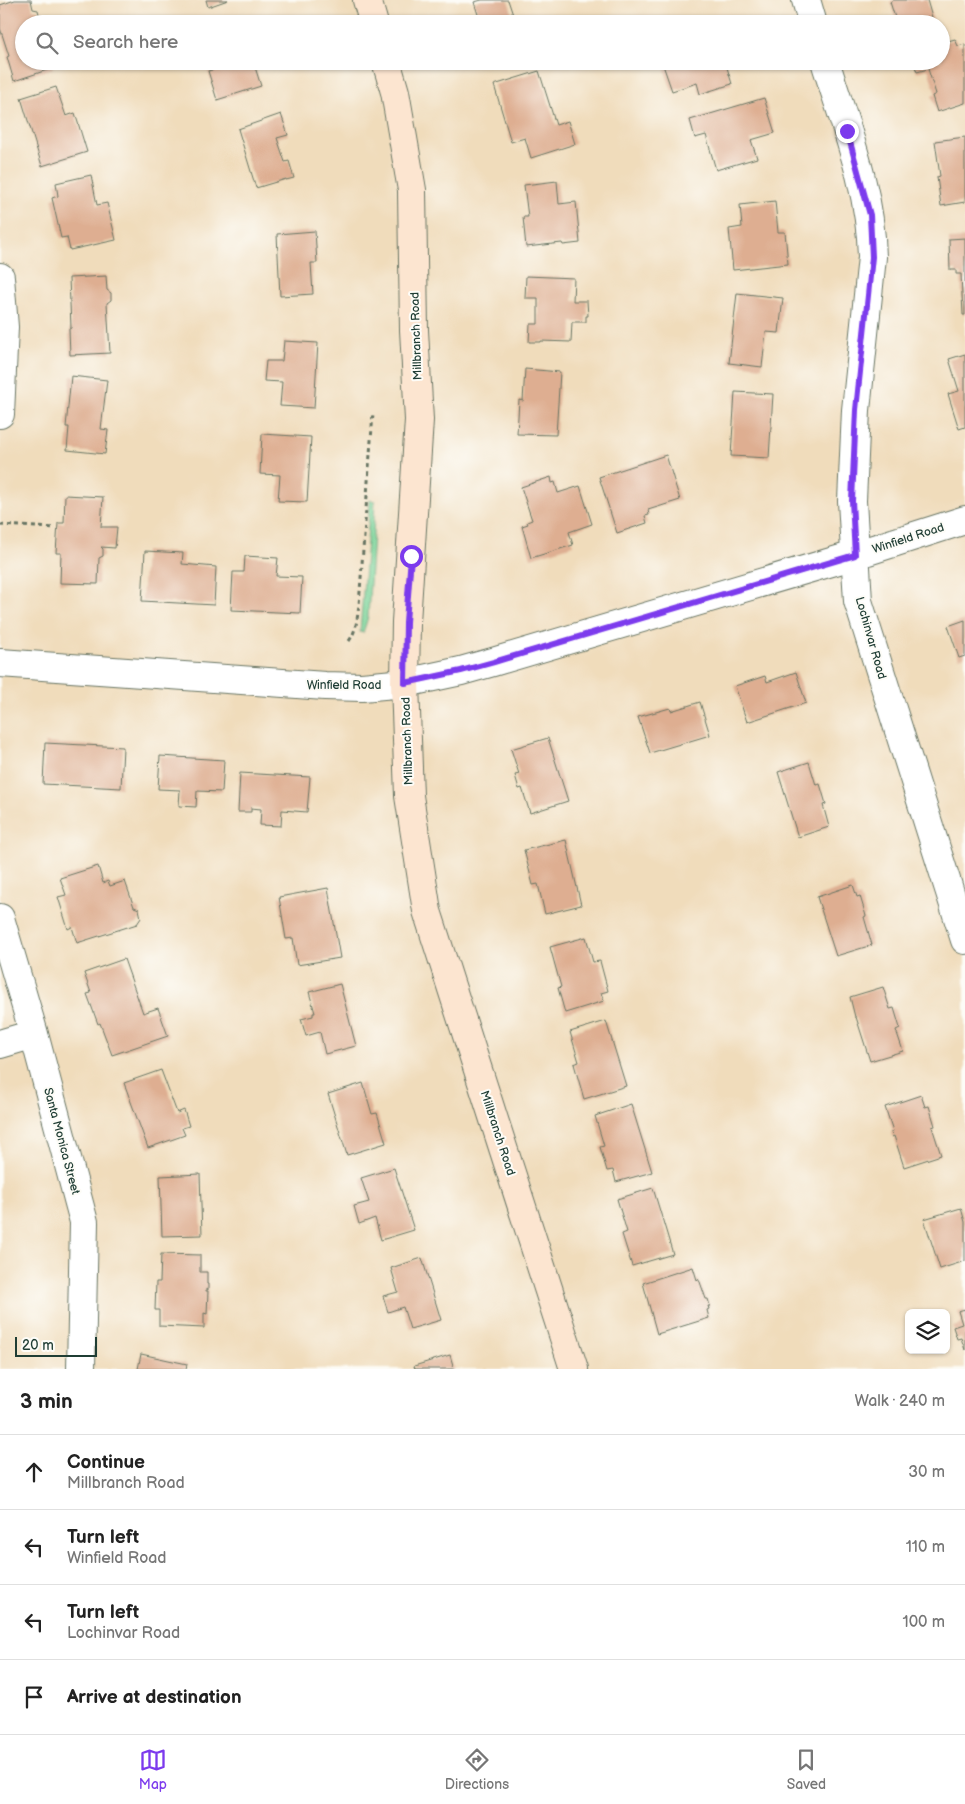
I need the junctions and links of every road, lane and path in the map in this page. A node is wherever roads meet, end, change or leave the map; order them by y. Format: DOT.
graph roads {
  1 [pos="366,0"];
  2 [pos="806,0"];
  3 [pos="371,15"];
  4 [pos="810,15"];
  5 [pos="389,70"];
  6 [pos="828,70"];
  7 [pos="0,277"];
  8 [pos="372,413"];
  9 [pos="0,414"];
  10 [pos="965,520"];
  11 [pos="0,525"];
  12 [pos="55,528"];
  13 [pos="855,555"];
  14 [pos="349,641"];
  15 [pos="0,663"];
  16 [pos="405,683"];
  17 [pos="0,918"];
  18 [pos="965,940"];
  19 [pos="34,1034"];
  20 [pos="0,1044"];
  21 [pos="81,1369"];
  22 [pos="574,1369"];
  1 -- 3 [label="main road"];
  2 -- 4 [label="street"];
  5 -- 16 [label="main road, Millbranch Road"];
  6 -- 13 [label="street, Lochinvar Road"];
  7 -- 9 [label="street"];
  8 -- 14 [label="path"];
  10 -- 13 [label="street, Winfield Road"];
  11 -- 12 [label="path"];
  13 -- 16 [label="street, Winfield Road"];
  13 -- 18 [label="street, Lochinvar Road"];
  15 -- 16 [label="street, Winfield Road"];
  16 -- 22 [label="main road, Millbranch Road"];
  17 -- 19 [label="street, Santa Monica Street"];
  19 -- 20 [label="street"];
  19 -- 21 [label="street, Santa Monica Street"];
}
